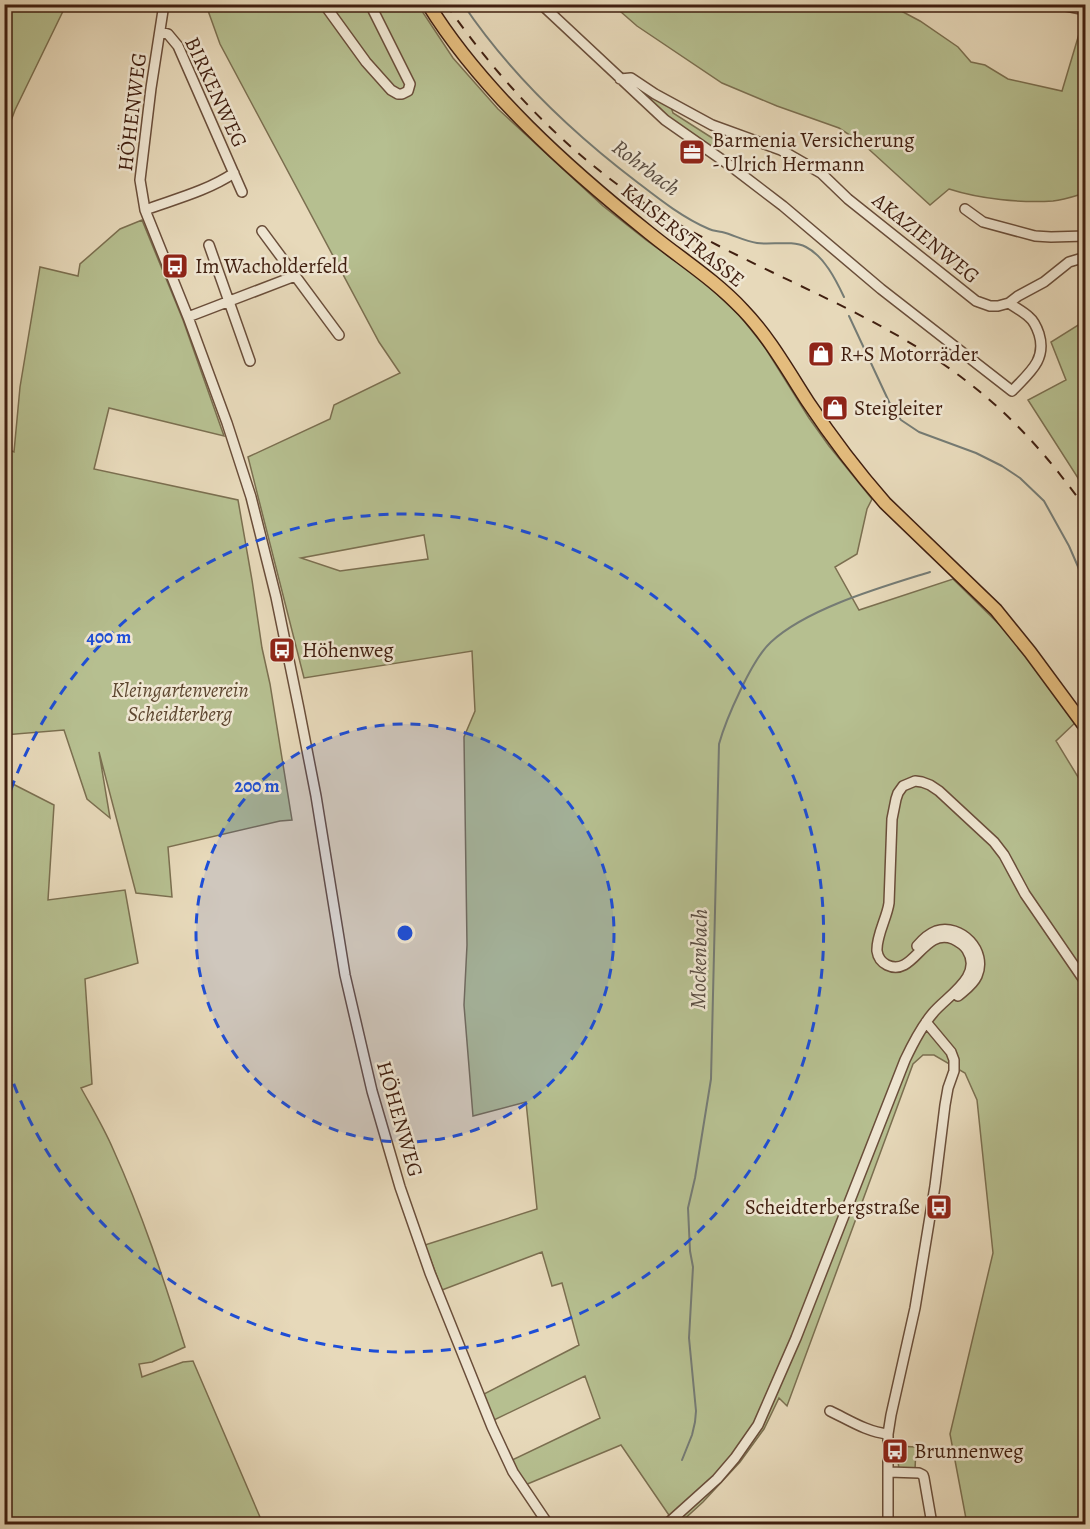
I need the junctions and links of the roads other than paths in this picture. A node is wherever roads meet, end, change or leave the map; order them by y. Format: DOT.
graph roads {
  1 [pos="164,4"];
  2 [pos="324,4"];
  3 [pos="370,4"];
  4 [pos="428,4"];
  5 [pos="540,4"];
  6 [pos="1056,4"];
  7 [pos="1086,10"];
  8 [pos="160,32"];
  9 [pos="620,79"];
  10 [pos="234,173"];
  11 [pos="242,192"];
  12 [pos="965,209"];
  13 [pos="145,210"];
  14 [pos="262,231"];
  15 [pos="1086,236"];
  16 [pos="209,245"];
  17 [pos="1086,261"];
  18 [pos="295,276"];
  19 [pos="229,301"];
  20 [pos="1009,303"];
  21 [pos="188,317"];
  22 [pos="339,335"];
  23 [pos="250,361"];
  24 [pos="1086,728"];
  25 [pos="1086,983"];
  26 [pos="926,1022"];
  27 [pos="830,1411"];
  28 [pos="888,1434"];
  29 [pos="889,1472"];
  30 [pos="548,1524"];
  31 [pos="668,1524"];
  32 [pos="888,1524"];
  33 [pos="932,1524"];
  1 -- 8 [label="street, HÖHENWEG"];
  2 -- 3 [label="street"];
  4 -- 24 [label="main road, KAISERSTRASSE"];
  5 -- 9 [label="street"];
  6 -- 7 [label="street"];
  8 -- 10 [label="street, BIRKENWEG"];
  8 -- 13 [label="street, HÖHENWEG"];
  9 -- 20 [label="street, AKAZIENWEG"];
  9 -- 20 [label="street"];
  10 -- 11 [label="street, BIRKENWEG"];
  10 -- 13 [label="street, BIRKENWEG"];
  12 -- 15 [label="street"];
  13 -- 21 [label="street, HÖHENWEG"];
  14 -- 18 [label="street"];
  16 -- 19 [label="street"];
  17 -- 20 [label="street"];
  18 -- 19 [label="street"];
  18 -- 22 [label="street"];
  19 -- 21 [label="street"];
  19 -- 23 [label="street"];
  21 -- 30 [label="street, HÖHENWEG"];
  25 -- 26 [label="street"];
  26 -- 28 [label="street"];
  26 -- 31 [label="street"];
  27 -- 28 [label="street"];
  28 -- 29 [label="street"];
  29 -- 32 [label="street"];
  29 -- 33 [label="street"];
}
